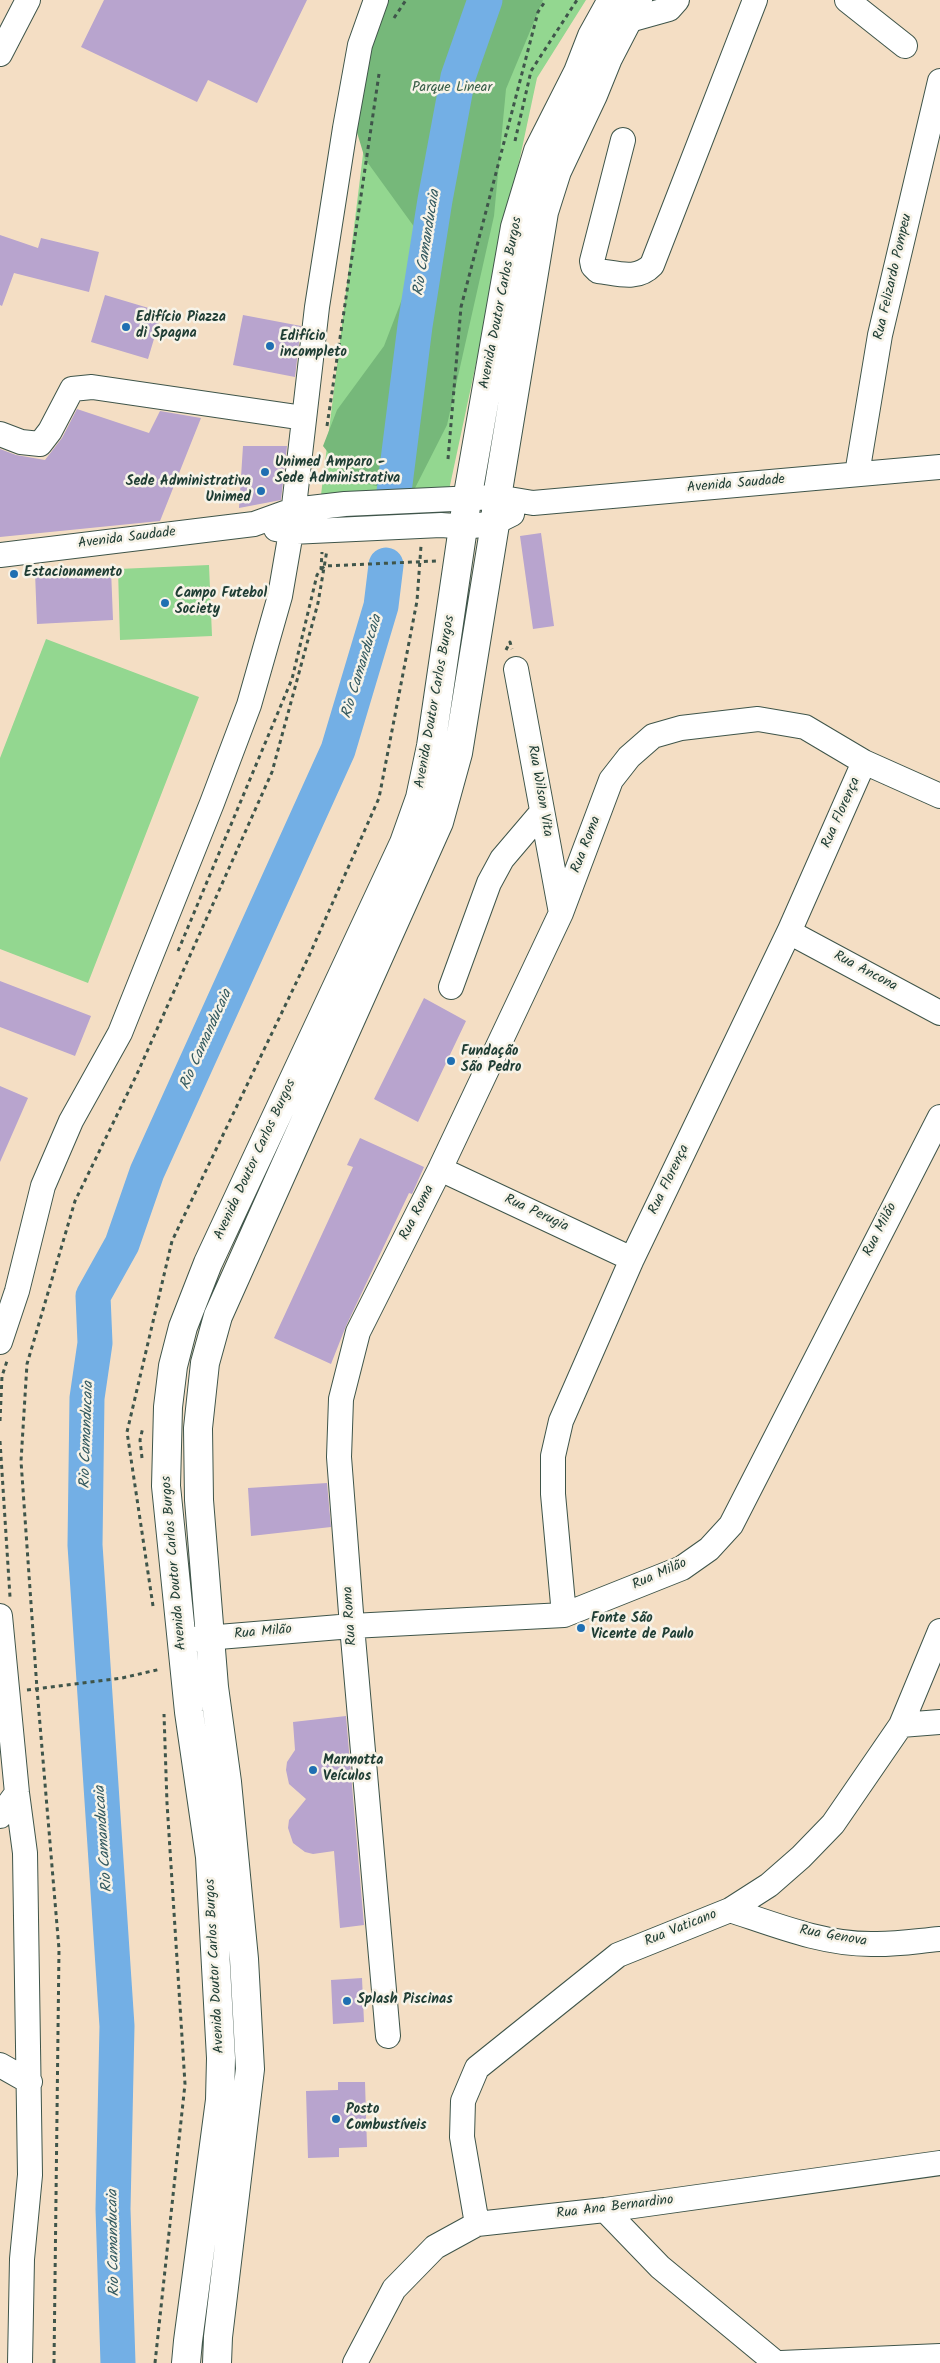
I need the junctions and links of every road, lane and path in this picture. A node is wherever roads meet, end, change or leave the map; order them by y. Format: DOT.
graph roads {
  1 [pos="28,0"];
  2 [pos="376,0"];
  3 [pos="406,0"];
  4 [pos="546,0"];
  5 [pos="677,0"];
  6 [pos="755,0"];
  7 [pos="847,0"];
  8 [pos="625,7"];
  9 [pos="390,24"];
  10 [pos="905,46"];
  11 [pos="0,54"];
  12 [pos="379,72"];
  13 [pos="940,81"];
  14 [pos="623,140"];
  15 [pos="304,418"];
  16 [pos="326,431"];
  17 [pos="0,434"];
  18 [pos="448,462"];
  19 [pos="940,467"];
  20 [pos="857,474"];
  21 [pos="456,500"];
  22 [pos="496,510"];
  23 [pos="292,521"];
  24 [pos="442,526"];
  25 [pos="337,529"];
  26 [pos="0,555"];
  27 [pos="420,562"];
  28 [pos="440,565"];
  29 [pos="323,568"];
  30 [pos="516,669"];
  31 [pos="864,762"];
  32 [pos="940,796"];
  33 [pos="542,812"];
  34 [pos="561,913"];
  35 [pos="789,932"];
  36 [pos="451,987"];
  37 [pos="940,1013"];
  38 [pos="940,1117"];
  39 [pos="440,1169"];
  40 [pos="632,1259"];
  41 [pos="1,1333"];
  42 [pos="144,1422"];
  43 [pos="142,1460"];
  44 [pos="153,1610"];
  45 [pos="564,1615"];
  46 [pos="0,1616"];
  47 [pos="352,1626"];
  48 [pos="0,1627"];
  49 [pos="940,1631"];
  50 [pos="210,1638"];
  51 [pos="182,1640"];
  52 [pos="161,1660"];
  53 [pos="168,1675"];
  54 [pos="36,1689"];
  55 [pos="940,1722"];
  56 [pos="901,1724"];
  57 [pos="170,1733"];
  58 [pos="17,1793"];
  59 [pos="0,1816"];
  60 [pos="730,1910"];
  61 [pos="940,1939"];
  62 [pos="388,2036"];
  63 [pos="0,2065"];
  64 [pos="30,2082"];
  65 [pos="940,2163"];
  66 [pos="605,2210"];
  67 [pos="477,2224"];
  68 [pos="940,2356"];
  69 [pos="20,2363"];
  70 [pos="54,2363"];
  71 [pos="155,2363"];
  72 [pos="186,2363"];
  73 [pos="217,2363"];
  74 [pos="355,2363"];
  75 [pos="776,2363"];
  76 [pos="782,2363"];
  1 -- 11 [label="street"];
  2 -- 15 [label="street"];
  3 -- 9 [label="path"];
  4 -- 18 [label="path"];
  5 -- 8 [label="street"];
  6 -- 14 [label="street"];
  7 -- 10 [label="street"];
  8 -- 21 [label="main road, Avenida Doutor Carlos Burgos"];
  8 -- 22 [label="main road, Avenida Doutor Carlos Burgos"];
  12 -- 16 [label="path"];
  13 -- 20 [label="street, Rua Felizardo Pompeu"];
  15 -- 17 [label="street"];
  15 -- 23 [label="street"];
  19 -- 20 [label="street, Avenida Saudade"];
  20 -- 22 [label="street, Avenida Saudade"];
  21 -- 22 [label="street"];
  21 -- 23 [label="street"];
  21 -- 24 [label="main road, Avenida Doutor Carlos Burgos"];
  22 -- 24 [label="street"];
  22 -- 50 [label="main road, Avenida Doutor Carlos Burgos"];
  23 -- 25 [label="street"];
  23 -- 26 [label="street, Avenida Saudade"];
  23 -- 41 [label="street"];
  24 -- 25 [label="street"];
  24 -- 27 [label="path"];
  24 -- 51 [label="main road, Avenida Doutor Carlos Burgos"];
  25 -- 29 [label="path"];
  27 -- 28 [label="path"];
  27 -- 29 [label="path"];
  27 -- 44 [label="path"];
  29 -- 54 [label="path"];
  30 -- 33 [label="street, Rua Wilson Vita"];
  31 -- 32 [label="street, Rua Roma"];
  31 -- 34 [label="street, Rua Roma"];
  31 -- 35 [label="street, Rua Florença"];
  33 -- 34 [label="street, Rua Wilson Vita"];
  33 -- 36 [label="street"];
  34 -- 39 [label="street, Rua Roma"];
  35 -- 37 [label="street, Rua Ancona"];
  35 -- 40 [label="street, Rua Florença"];
  38 -- 45 [label="street, Rua Milão"];
  39 -- 40 [label="street, Rua Perugia"];
  39 -- 47 [label="street, Rua Roma"];
  40 -- 45 [label="street, Rua Florença"];
  42 -- 43 [label="path"];
  45 -- 47 [label="street, Rua Milão"];
  46 -- 48 [label="street"];
  47 -- 50 [label="street, Rua Milão"];
  47 -- 62 [label="street, Rua Roma"];
  48 -- 58 [label="street"];
  49 -- 56 [label="street, Rua Vaticano"];
  50 -- 51 [label="street, Rua Milão"];
  50 -- 73 [label="main road, Avenida Doutor Carlos Burgos"];
  51 -- 53 [label="main road, Avenida Doutor Carlos Burgos"];
  52 -- 53 [label="path"];
  53 -- 54 [label="path"];
  53 -- 72 [label="main road, Avenida Doutor Carlos Burgos"];
  54 -- 70 [label="path"];
  55 -- 56 [label="street"];
  56 -- 60 [label="street, Rua Vaticano"];
  57 -- 71 [label="path"];
  58 -- 59 [label="street"];
  58 -- 64 [label="street"];
  60 -- 61 [label="street, Rua Genova"];
  60 -- 67 [label="street, Rua Vaticano"];
  63 -- 64 [label="street"];
  64 -- 69 [label="street"];
  65 -- 66 [label="street, Rua Ana Bernardino"];
  66 -- 67 [label="street, Rua Ana Bernardino"];
  66 -- 75 [label="street"];
  67 -- 74 [label="street, Rua Ana Bernardino"];
  68 -- 76 [label="street"];
}
